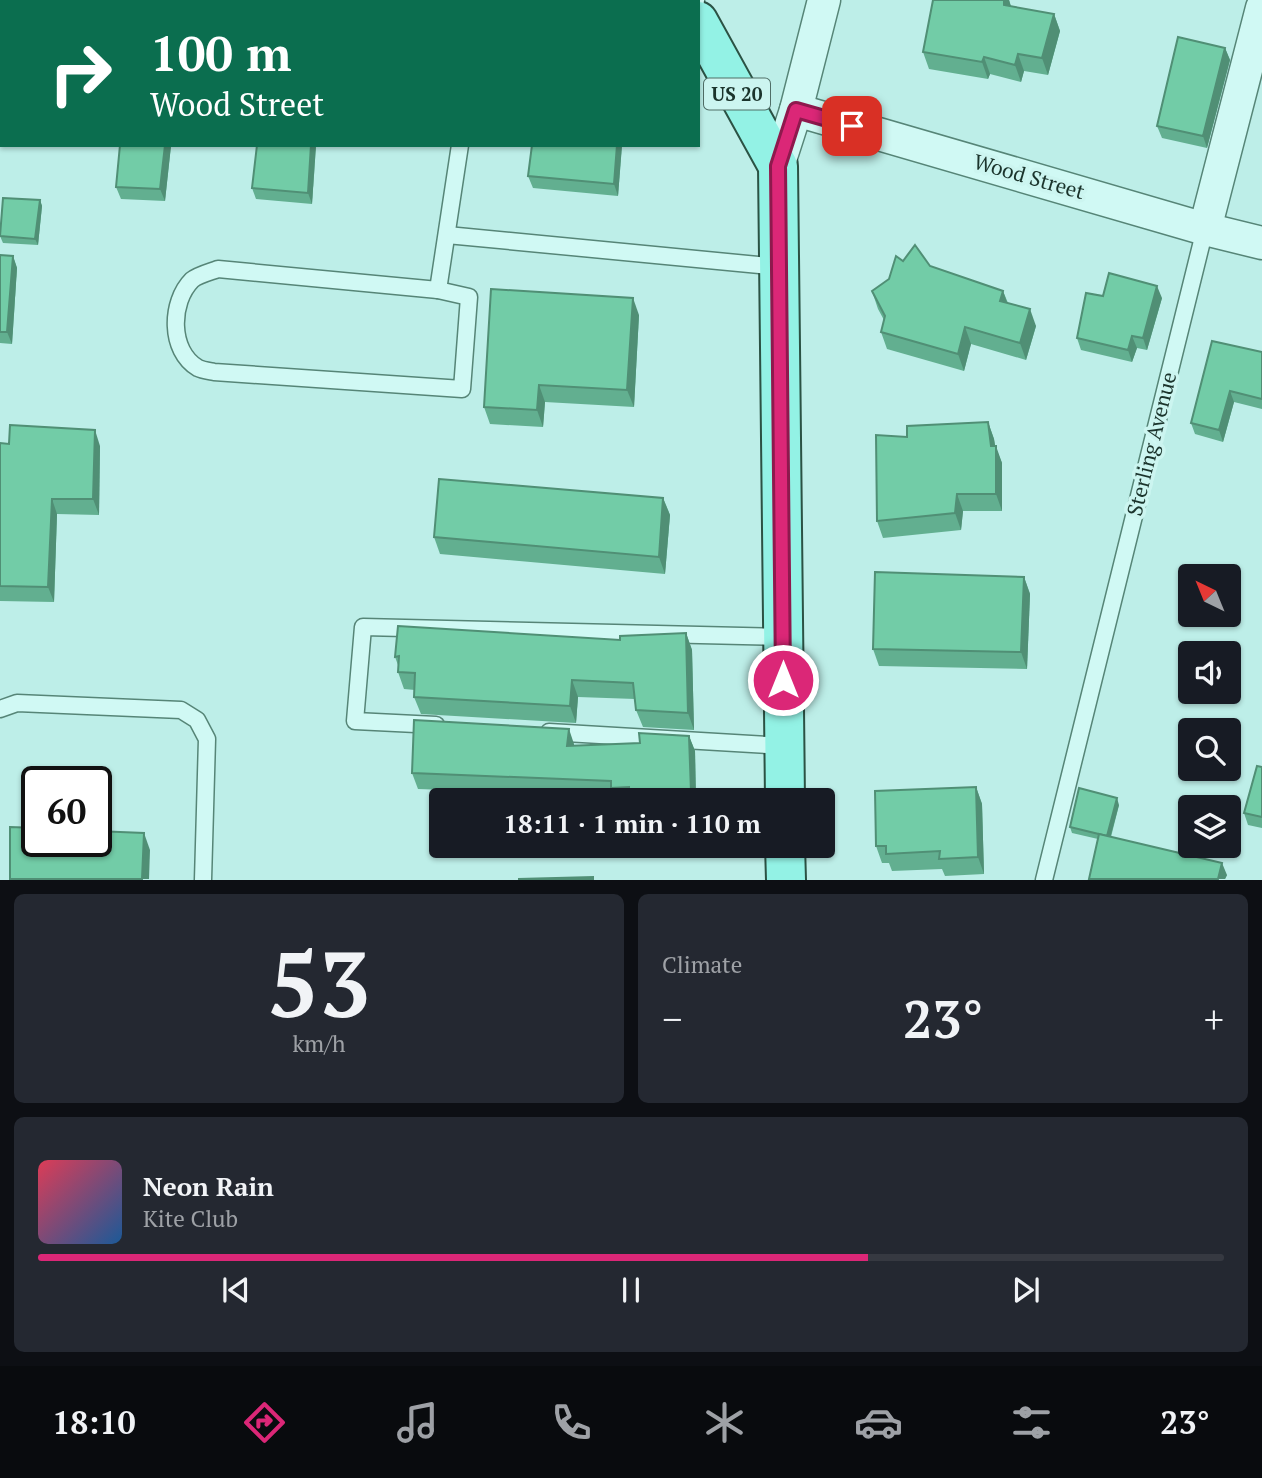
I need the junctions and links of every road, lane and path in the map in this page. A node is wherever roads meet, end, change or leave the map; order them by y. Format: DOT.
graph roads {
  1 [pos="824,0"];
  2 [pos="1262,8"];
  3 [pos="700,25"];
  4 [pos="796,110"];
  5 [pos="460,147"];
  6 [pos="778,166"];
  7 [pos="1205,229"];
  8 [pos="447,234"];
  9 [pos="1262,243"];
  10 [pos="779,267"];
  11 [pos="438,290"];
  12 [pos="783,637"];
  13 [pos="0,709"];
  14 [pos="452,726"];
  15 [pos="535,731"];
  16 [pos="784,746"];
  17 [pos="785,788"];
  18 [pos="785,858"];
  19 [pos="203,880"];
  20 [pos="786,880"];
  21 [pos="1044,880"];
  1 -- 4 [label="street"];
  2 -- 7 [label="street, Sterling Avenue"];
  3 -- 6 [label="main road, US 20"];
  4 -- 6 [label="street"];
  4 -- 7 [label="street, Wood Street"];
  5 -- 8 [label="lane"];
  6 -- 10 [label="main road, US 20"];
  7 -- 9 [label="street, Wood Street"];
  7 -- 21 [label="lane, Sterling Avenue"];
  8 -- 10 [label="lane"];
  8 -- 11 [label="lane"];
  10 -- 12 [label="main road, US 20"];
  11 -- 11 [label="lane"];
  12 -- 14 [label="lane"];
  12 -- 16 [label="main road, US 20"];
  13 -- 19 [label="lane"];
  15 -- 16 [label="lane"];
  16 -- 17 [label="main road, US 20"];
  18 -- 20 [label="main road"];
}
